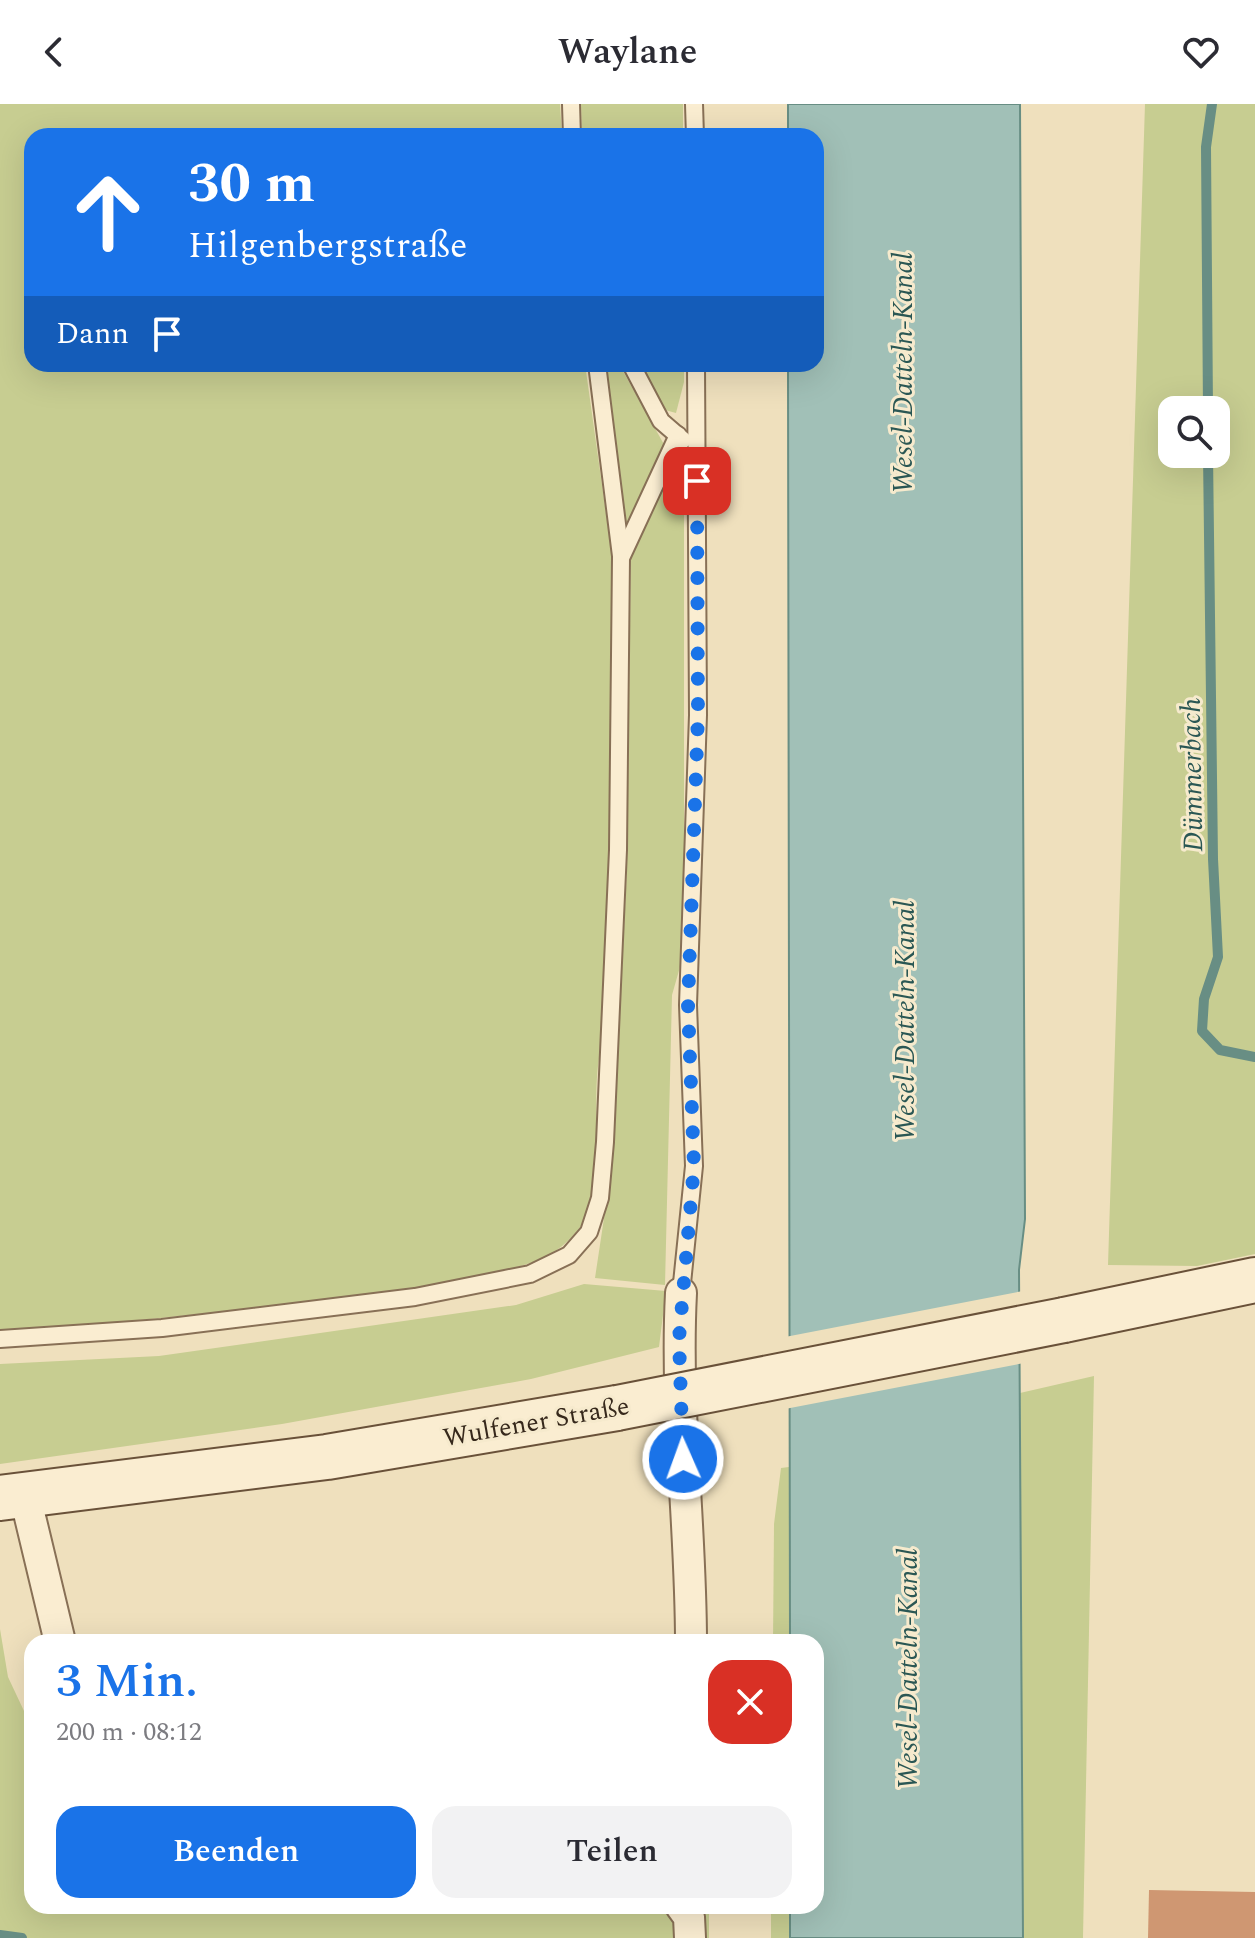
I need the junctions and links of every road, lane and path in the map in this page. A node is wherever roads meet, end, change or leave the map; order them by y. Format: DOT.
graph roads {
  1 [pos="571,104"];
  2 [pos="694,104"];
  3 [pos="572,128"];
  4 [pos="695,128"];
  5 [pos="598,372"];
  6 [pos="635,372"];
  7 [pos="696,372"];
  8 [pos="678,435"];
  9 [pos="697,452"];
  10 [pos="621,558"];
  11 [pos="1255,1280"];
  12 [pos="681,1293"];
  13 [pos="0,1339"];
  14 [pos="12,1497"];
  15 [pos="57,1634"];
  16 [pos="691,1634"];
  17 [pos="687,1914"];
  18 [pos="690,1938"];
  1 -- 3 [label="lane"];
  2 -- 4 [label="lane"];
  5 -- 10 [label="lane"];
  6 -- 8 [label="lane"];
  7 -- 9 [label="lane"];
  8 -- 9 [label="lane"];
  8 -- 10 [label="lane"];
  9 -- 12 [label="lane"];
  10 -- 13 [label="lane"];
  11 -- 14 [label="main road, Wulfener Straße, bridge"];
  12 -- 16 [label="street"];
  14 -- 15 [label="street"];
  17 -- 18 [label="street"];
}
